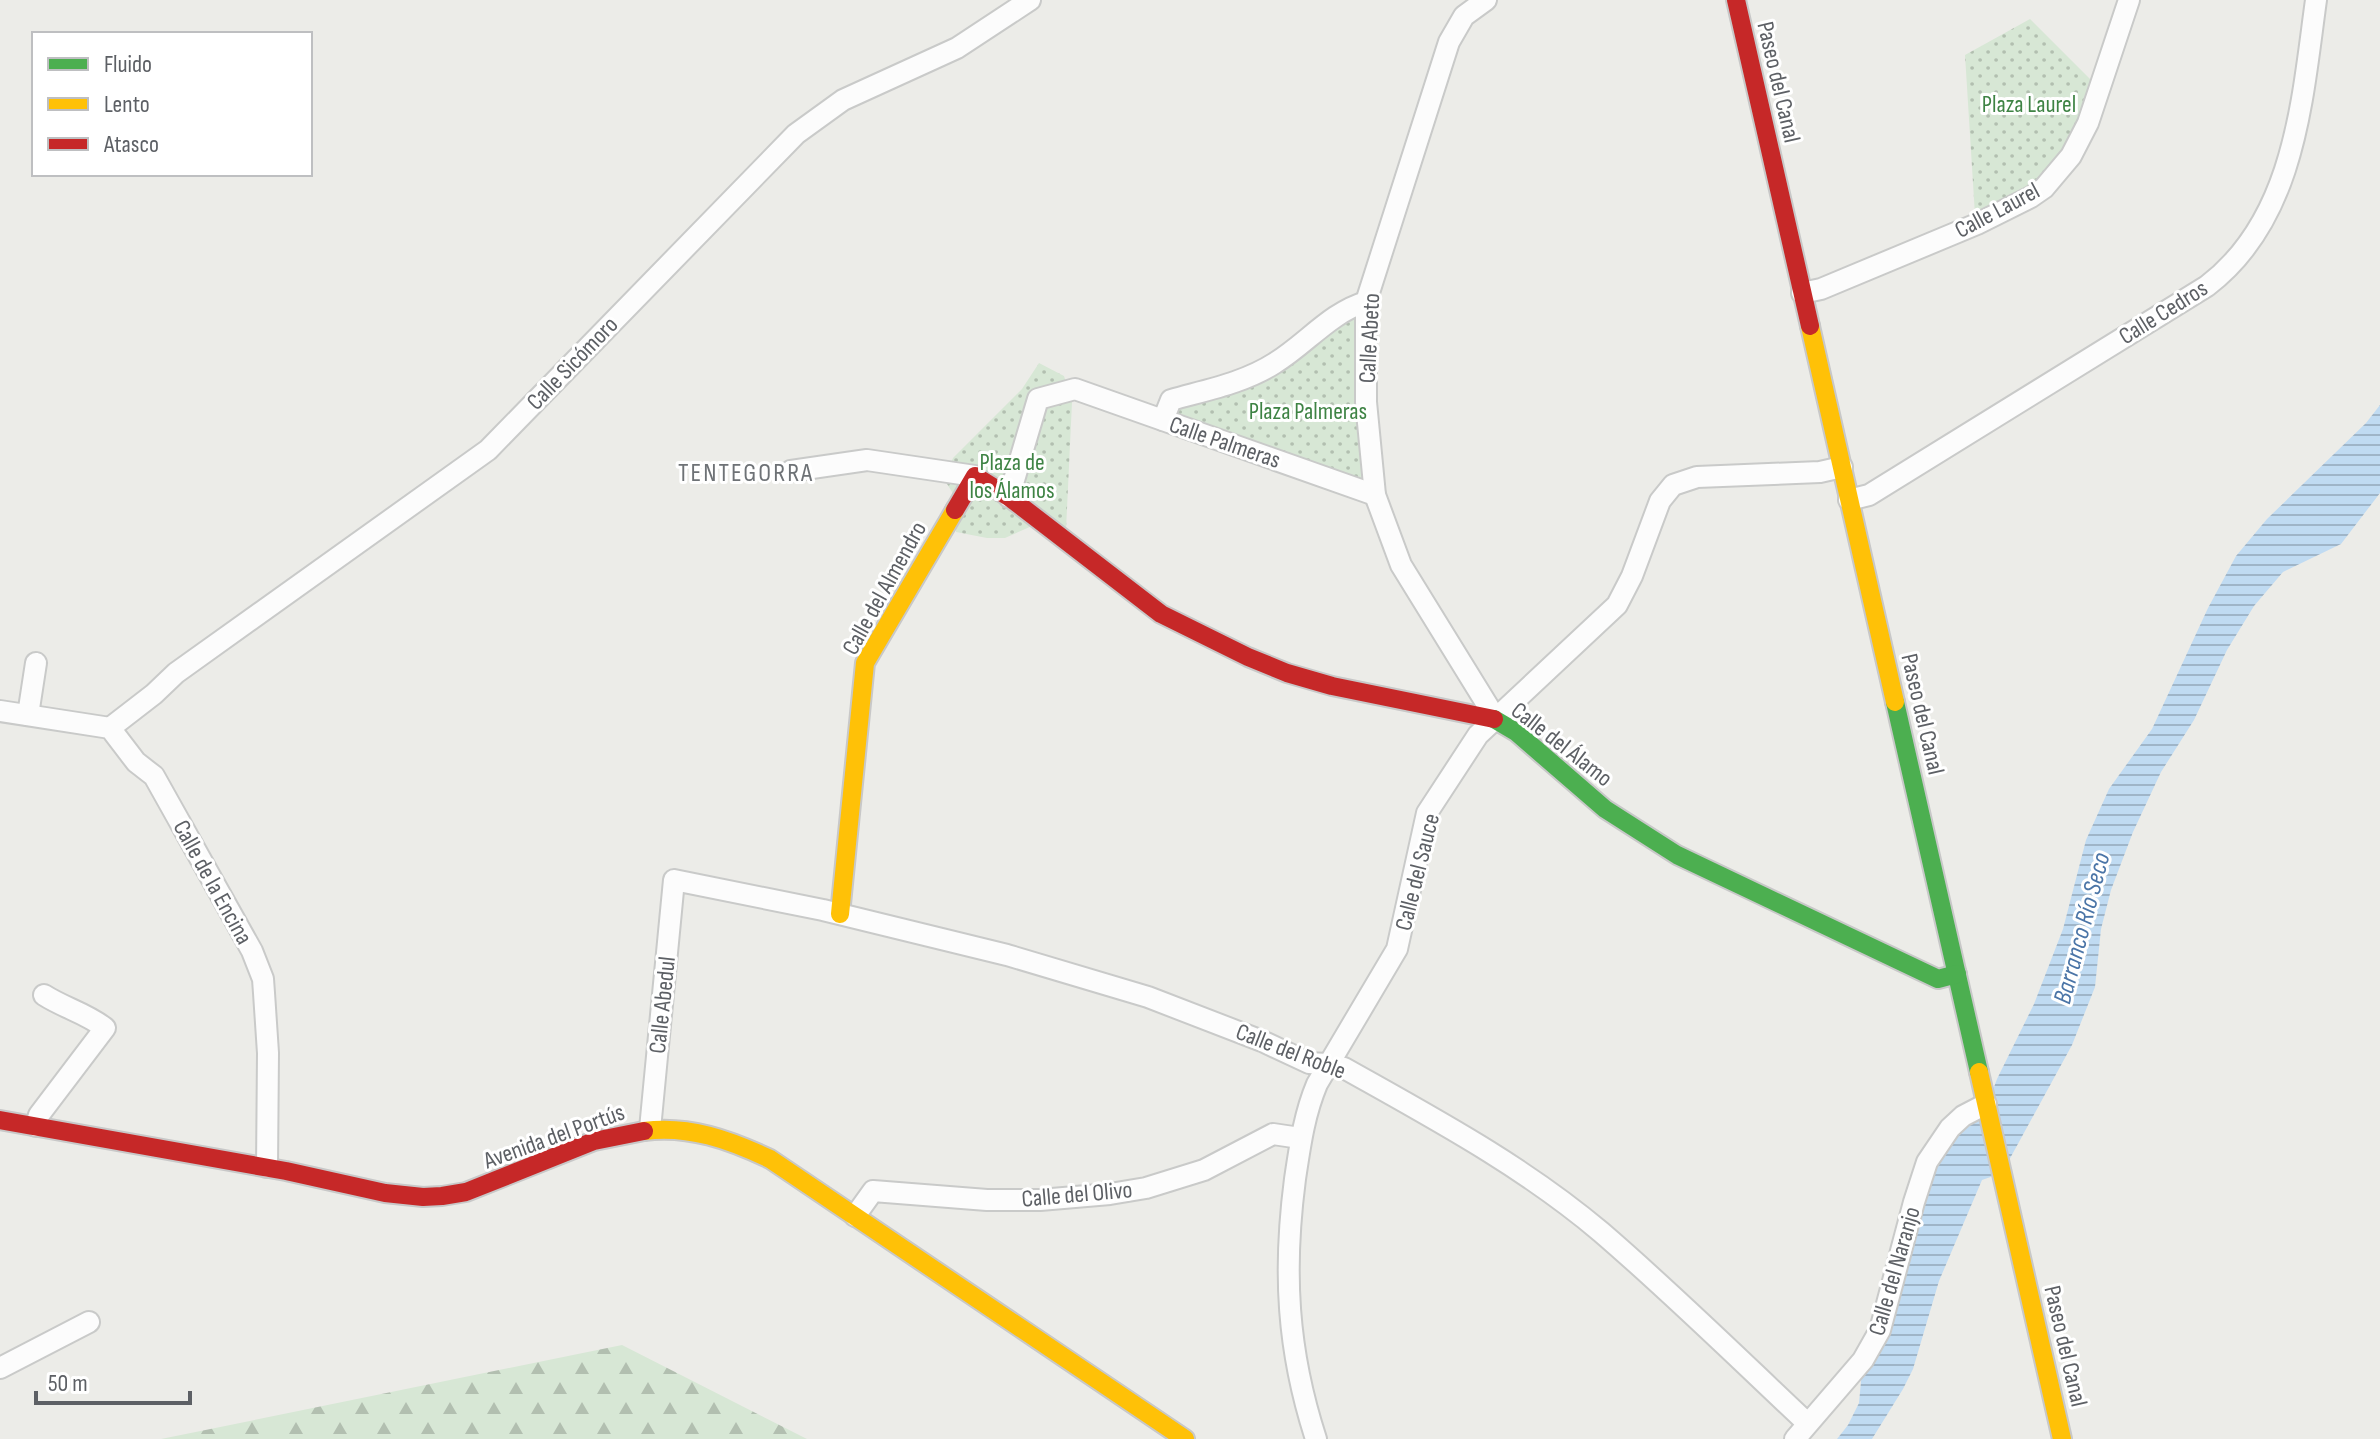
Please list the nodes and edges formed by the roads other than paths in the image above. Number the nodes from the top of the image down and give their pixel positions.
1 (1030, 0) edge
2 (1486, 0) edge
3 (1736, 0) edge
4 (2129, 0) edge
5 (2316, 0) edge
6 (1802, 293) junction
7 (1366, 302) junction
8 (1163, 420) junction
9 (1842, 467) junction
10 (791, 471) dead end
11 (975, 476) junction
12 (1375, 495) junction
13 (1009, 497) junction
14 (1849, 500) junction
15 (36, 663) dead end
16 (0, 711) edge
17 (28, 715) junction
18 (1496, 719) junction
19 (110, 728) junction
20 (674, 880) joint
21 (840, 914) junction
22 (1957, 974) junction
23 (44, 995) dead end
24 (1327, 1064) junction
25 (1986, 1104) junction
26 (0, 1120) edge
27 (36, 1126) junction
28 (650, 1129) junction
29 (1300, 1138) junction
30 (267, 1167) junction
31 (855, 1216) junction
32 (89, 1322) dead end
33 (0, 1368) edge
34 (1801, 1431) edge
35 (1185, 1439) edge
36 (1316, 1439) edge
37 (2062, 1439) edge

1 - 19 street, Calle Sicómoro
2 - 7 street, Calle Abeto
3 - 6 street, Paseo del Canal
4 - 6 street, Calle Laurel
5 - 14 street, Calle Cedros
6 - 9 street, Paseo del Canal
7 - 8 street
7 - 12 street, Calle Abeto
8 - 12 street, Calle Palmeras
8 - 13 street, Calle Palmeras
9 - 14 street, Paseo del Canal
9 - 18 street, Calle del Sauce
10 - 11 street
11 - 13 street
11 - 21 street, Calle del Almendro
12 - 18 street, Calle Abeto
13 - 18 street, Calle del Álamo
14 - 22 street, Paseo del Canal
15 - 17 street
16 - 17 street
17 - 19 street
18 - 22 street, Calle del Álamo
18 - 24 street, Calle del Sauce
19 - 30 street, Calle de la Encina
20 - 21 street, Calle del Roble
20 - 28 street, Calle Abedul
21 - 24 street, Calle del Roble
22 - 25 street, Paseo del Canal
23 - 27 street
24 - 29 street, Calle del Sauce
24 - 34 street, Calle del Roble
25 - 34 street, Calle del Naranjo
25 - 37 street, Paseo del Canal
26 - 27 street, Avenida del Portús
27 - 30 street, Avenida del Portús
28 - 30 street, Avenida del Portús
28 - 31 street, Avenida del Portús
29 - 31 street, Calle del Olivo
29 - 36 street, Calle del Sauce
31 - 35 street, Avenida del Portús
32 - 33 street

